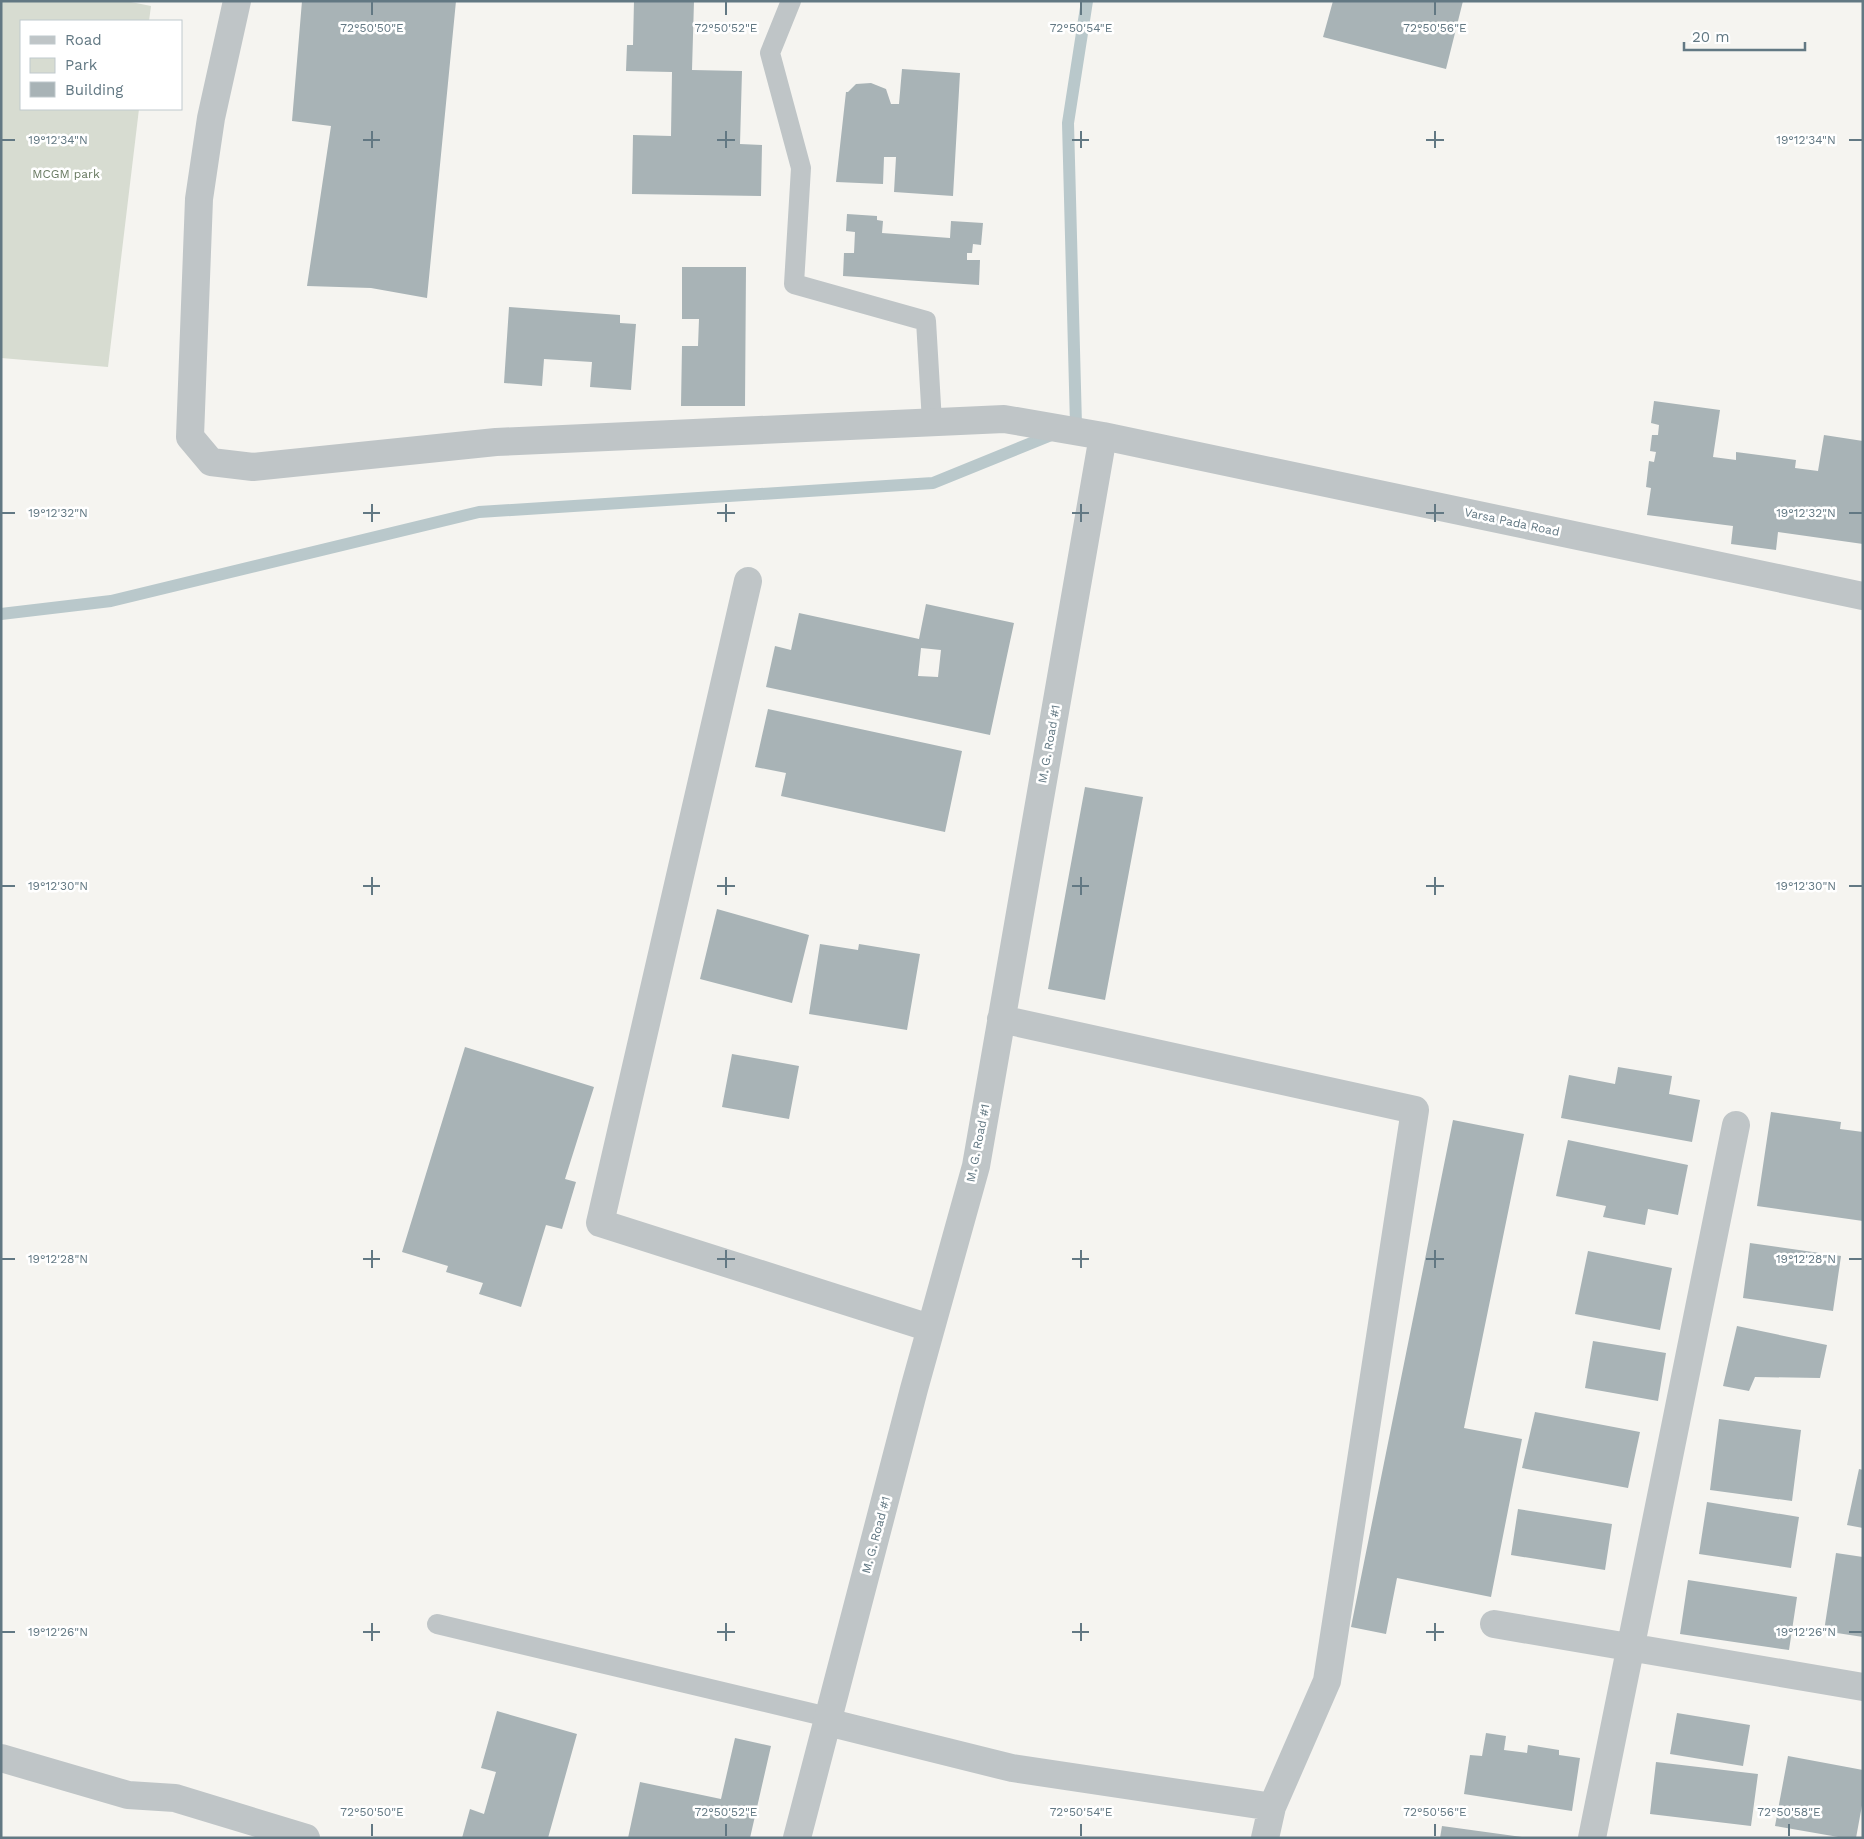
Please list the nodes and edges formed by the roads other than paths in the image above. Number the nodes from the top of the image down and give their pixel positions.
1 (237, 1) edge
2 (791, 1) edge
3 (932, 422) junction
4 (1103, 436) junction
5 (748, 580) dead end
6 (1863, 596) edge
7 (1001, 1019) junction
8 (1736, 1124) dead end
9 (930, 1328) junction
10 (437, 1624) dead end
11 (1494, 1624) dead end
12 (1631, 1648) junction
13 (1863, 1687) edge
14 (828, 1720) junction
15 (1, 1758) edge
16 (1272, 1807) junction
17 (306, 1838) edge
18 (797, 1838) edge
19 (1265, 1838) edge
20 (1592, 1838) edge

1 - 3 street, Varsa Pada Road
2 - 3 lane
3 - 4 street, Varsa Pada Road
4 - 6 street, Varsa Pada Road
4 - 7 street, M. G. Road #1
5 - 9 street
7 - 9 street, M. G. Road #1
7 - 16 street
8 - 12 street
9 - 14 street, M. G. Road #1
10 - 14 lane
11 - 12 street
12 - 13 street
12 - 20 street
14 - 16 street
14 - 18 street, M. G. Road #1
15 - 17 street
16 - 19 street

